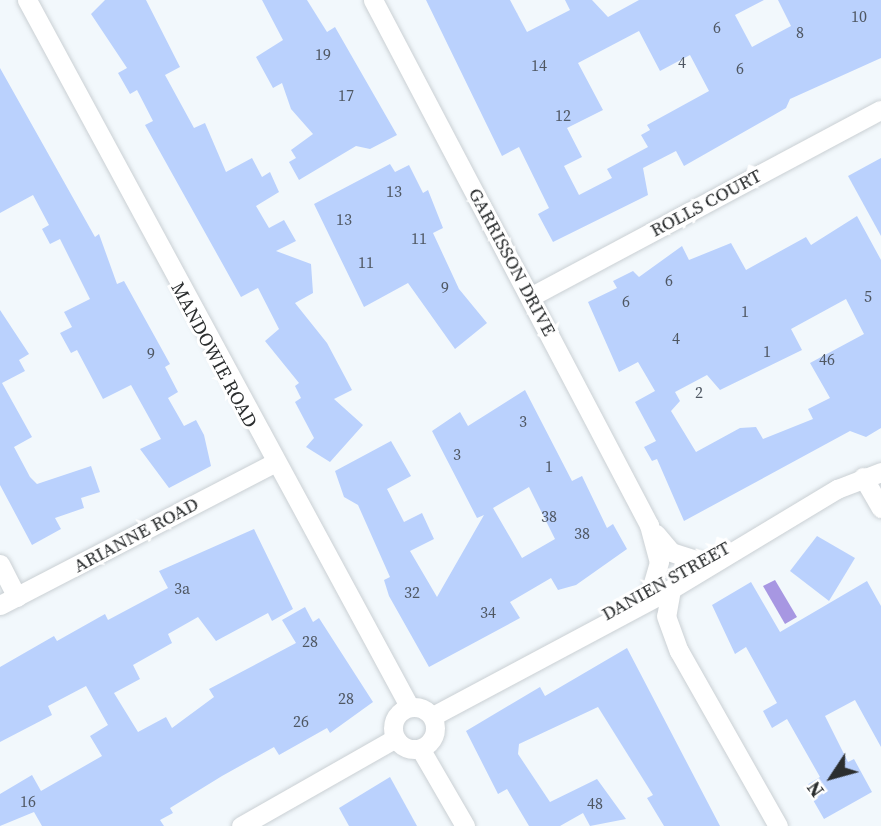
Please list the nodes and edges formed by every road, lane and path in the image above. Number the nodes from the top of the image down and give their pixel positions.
1 (27, 0) edge
2 (373, 0) edge
3 (881, 110) edge
4 (532, 296) junction
5 (272, 464) junction
6 (872, 474) edge
7 (881, 509) edge
8 (649, 525) junction
9 (760, 533) junction
10 (698, 561) junction
11 (0, 564) edge
12 (662, 588) junction
13 (9, 601) edge
14 (632, 611) junction
15 (577, 636) junction
16 (679, 651) junction
17 (409, 706) junction
18 (433, 716) junction
19 (394, 739) junction
20 (421, 750) junction
21 (241, 826) edge
22 (465, 826) edge
23 (778, 826) edge

1 - 5 street, MANDOWIE ROAD
2 - 4 street, GARRISSON DRIVE
3 - 4 street, ROLLS COURT
4 - 8 street, GARRISSON DRIVE
5 - 13 street, ARIANNE ROAD
5 - 17 street, MANDOWIE ROAD
6 - 7 street
6 - 9 street, DANIEN STREET
8 - 10 street, GARRISSON DRIVE
8 - 12 street, GARRISSON DRIVE
9 - 10 street, DANIEN STREET
9 - 12 street, DANIEN STREET
10 - 12 street, DANIEN STREET
11 - 13 street
12 - 14 street, DANIEN STREET
12 - 15 street, DANIEN STREET
12 - 16 street, GARRISSON DRIVE
14 - 15 street, DANIEN STREET
14 - 16 street
15 - 18 street, DANIEN STREET
16 - 23 street
17 - 18 street
17 - 19 street
18 - 20 street
19 - 20 street
19 - 21 street
20 - 22 street

